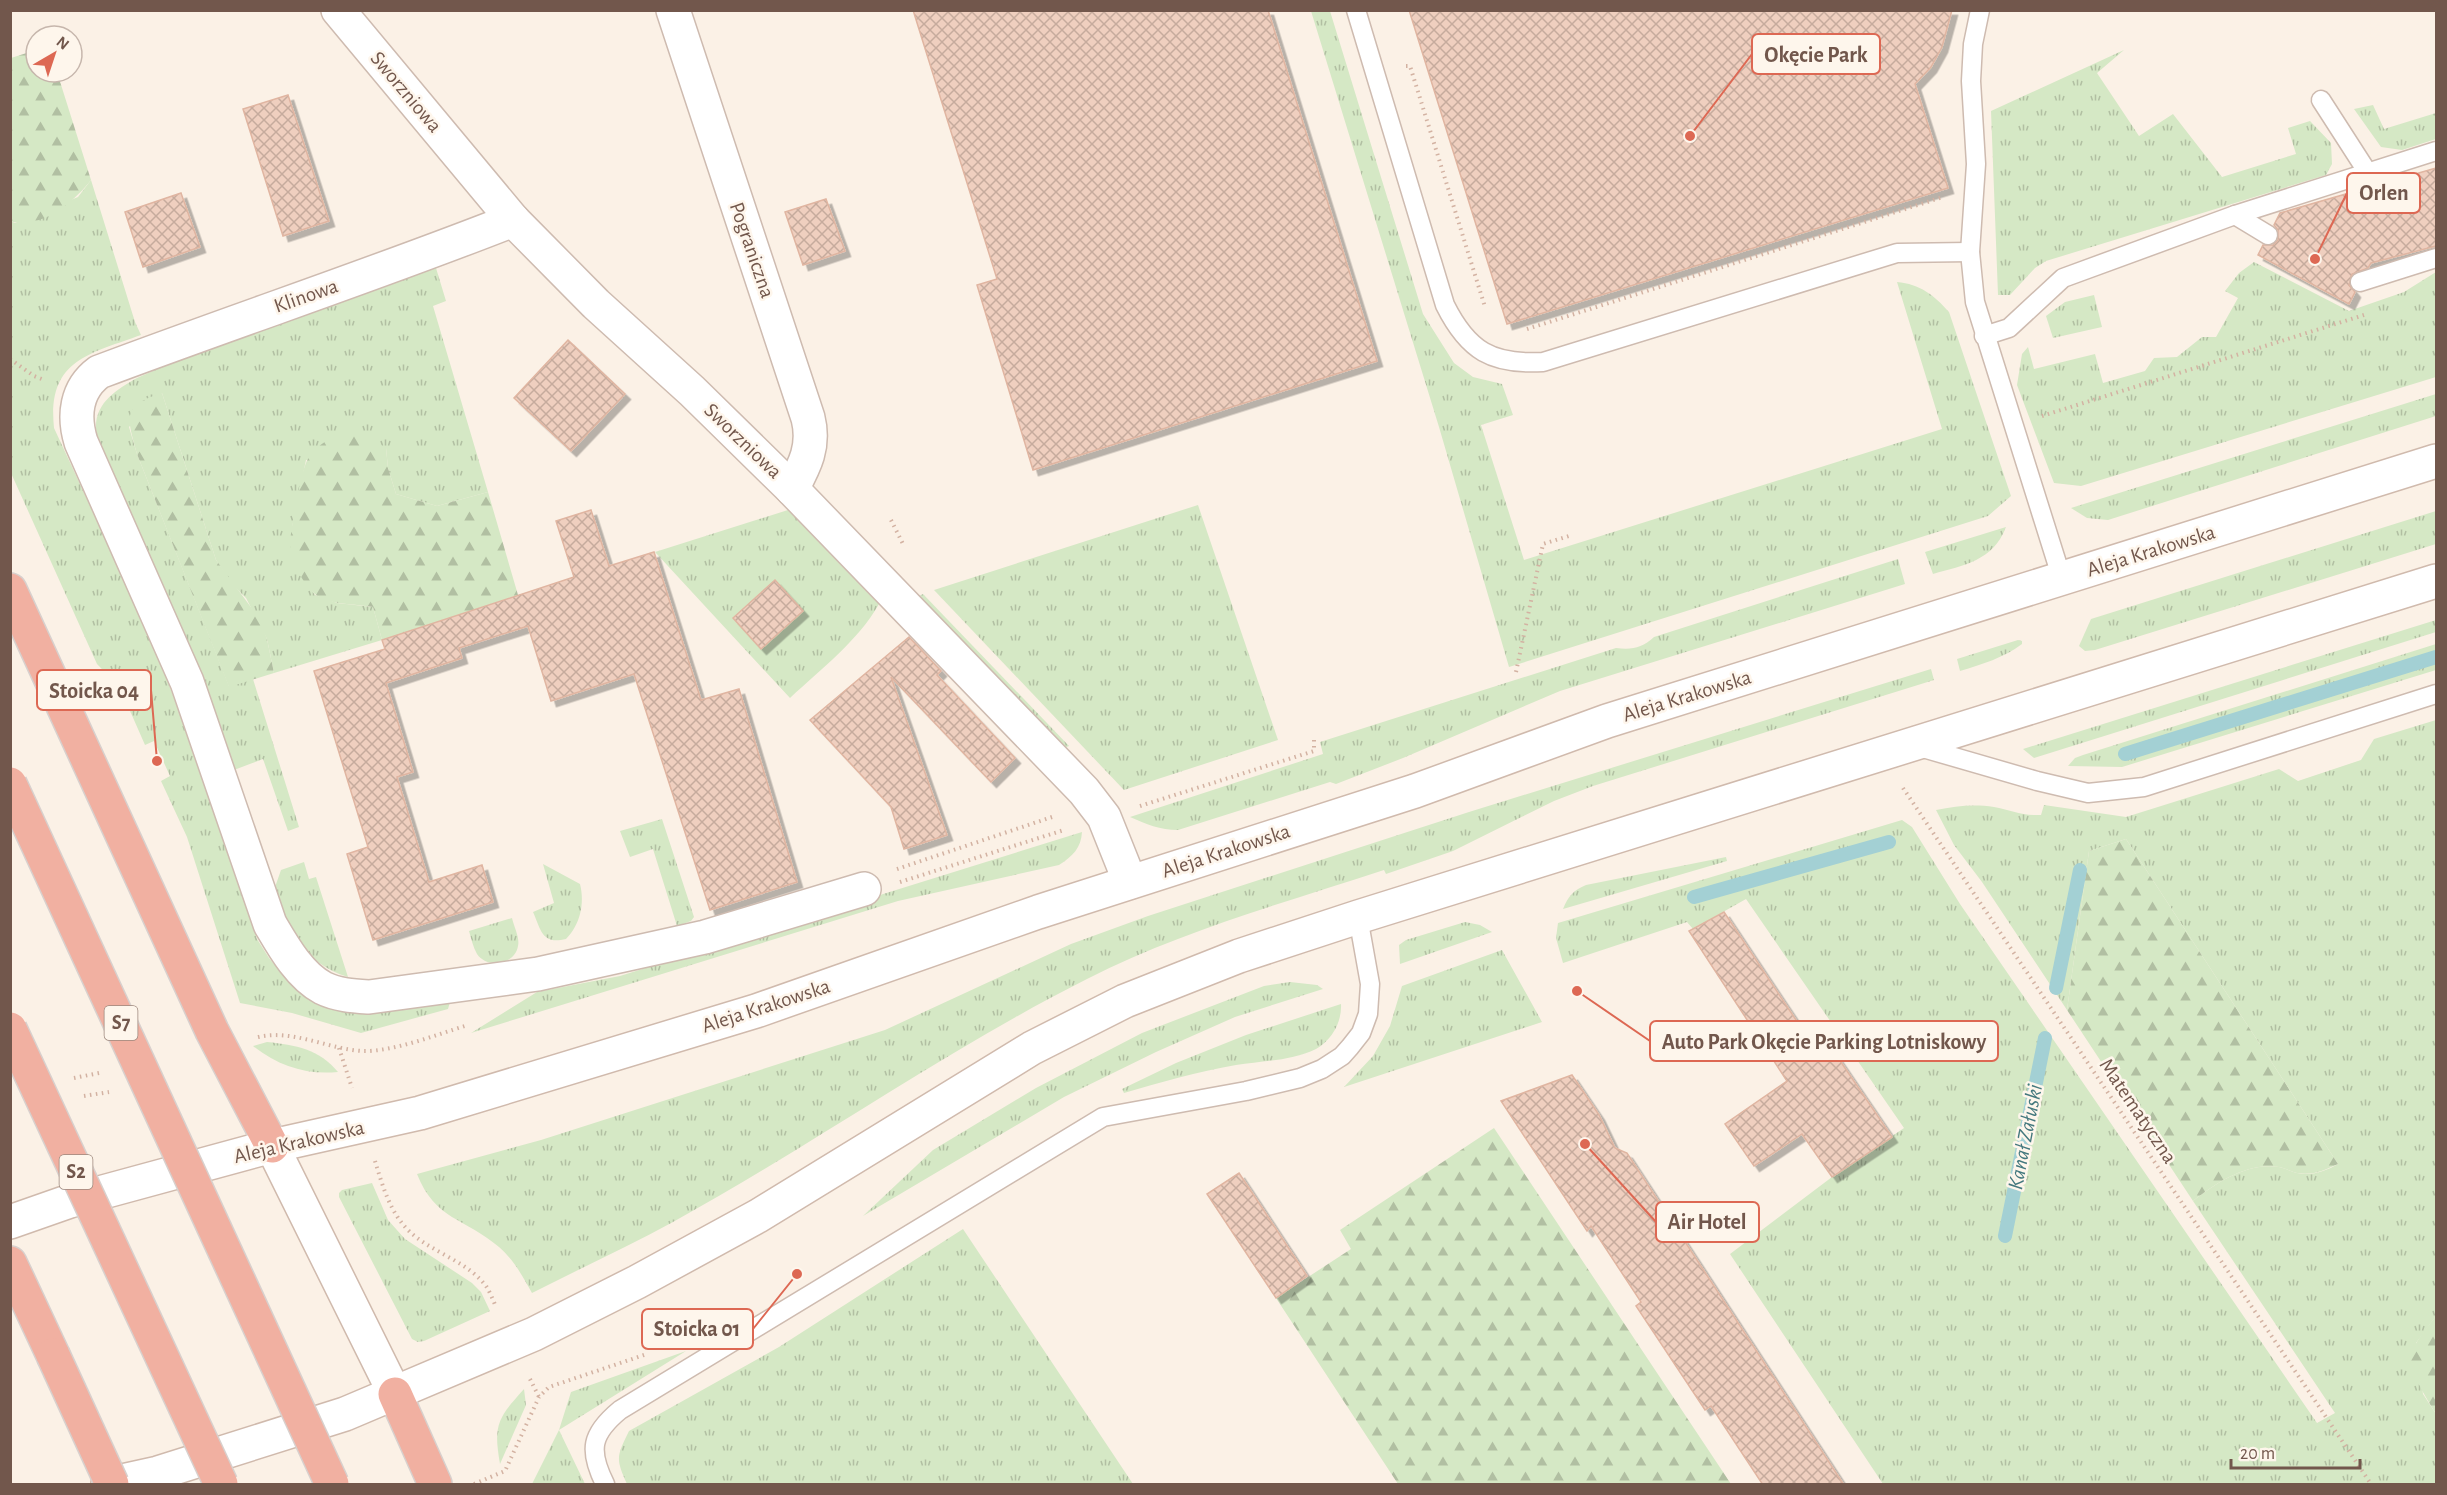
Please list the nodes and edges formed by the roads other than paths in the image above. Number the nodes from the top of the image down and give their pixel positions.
1 (338, 10) edge
2 (673, 10) edge
3 (1356, 10) edge
4 (1980, 10) edge
5 (2321, 100) dead end
6 (2436, 152) edge
7 (2368, 173) junction
8 (2235, 215) junction
9 (513, 220) junction
10 (2268, 235) dead end
11 (1970, 252) junction
12 (2436, 258) edge
13 (2361, 282) dead end
14 (1984, 336) junction
15 (2436, 461) edge
16 (792, 489) junction
17 (2062, 579) junction
18 (2436, 581) edge
19 (10, 590) edge
20 (2436, 694) edge
21 (1912, 745) junction
22 (10, 784) edge
23 (1130, 882) junction
24 (864, 889) road end
25 (1358, 917) junction
26 (10, 1029) edge
27 (272, 1146) junction
28 (10, 1222) edge
29 (10, 1263) edge
30 (394, 1394) junction
31 (110, 1485) edge
32 (221, 1485) edge
33 (332, 1485) edge
34 (435, 1485) edge
35 (605, 1485) edge

1 - 9 main road, Sworzniowa
2 - 16 main road, Pograniczna
3 - 11 lane
4 - 11 lane
5 - 7 lane
6 - 7 lane
7 - 8 lane
8 - 10 lane
8 - 14 lane
9 - 16 main road, Sworzniowa
9 - 24 main road, Klinowa
11 - 14 lane
12 - 13 lane
14 - 17 lane
15 - 17 main road, Aleja Krakowska
16 - 23 main road, Sworzniowa
17 - 23 main road, Aleja Krakowska
18 - 21 main road
19 - 27 highway
20 - 21 lane
21 - 25 main road
22 - 33 highway, S7, bridge
23 - 27 main road, Aleja Krakowska
25 - 30 main road
25 - 35 lane
26 - 32 highway, S2, bridge
27 - 28 main road, Aleja Krakowska
27 - 30 main road
29 - 31 highway, bridge
30 - 31 main road
30 - 34 highway

